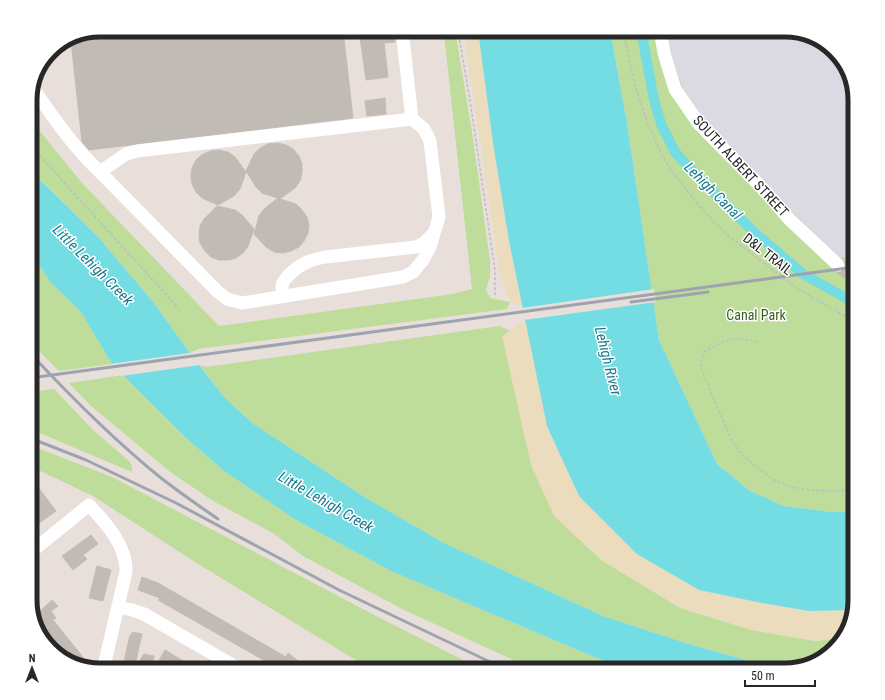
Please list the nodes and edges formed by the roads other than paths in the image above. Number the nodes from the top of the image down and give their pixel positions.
1 (403, 37) edge
2 (661, 37) edge
3 (37, 94) edge
4 (412, 119) junction
5 (100, 172) junction
6 (435, 233) junction
7 (838, 265) tunnel mouth
8 (283, 296) junction
9 (37, 547) edge
10 (118, 607) junction
11 (105, 663) edge
12 (229, 663) edge

1 - 4 street
2 - 7 street, SOUTH ALBERT STREET
3 - 5 street
4 - 5 street
4 - 6 street
5 - 8 street
6 - 8 street
6 - 8 street
9 - 10 street
10 - 11 street
10 - 12 street

